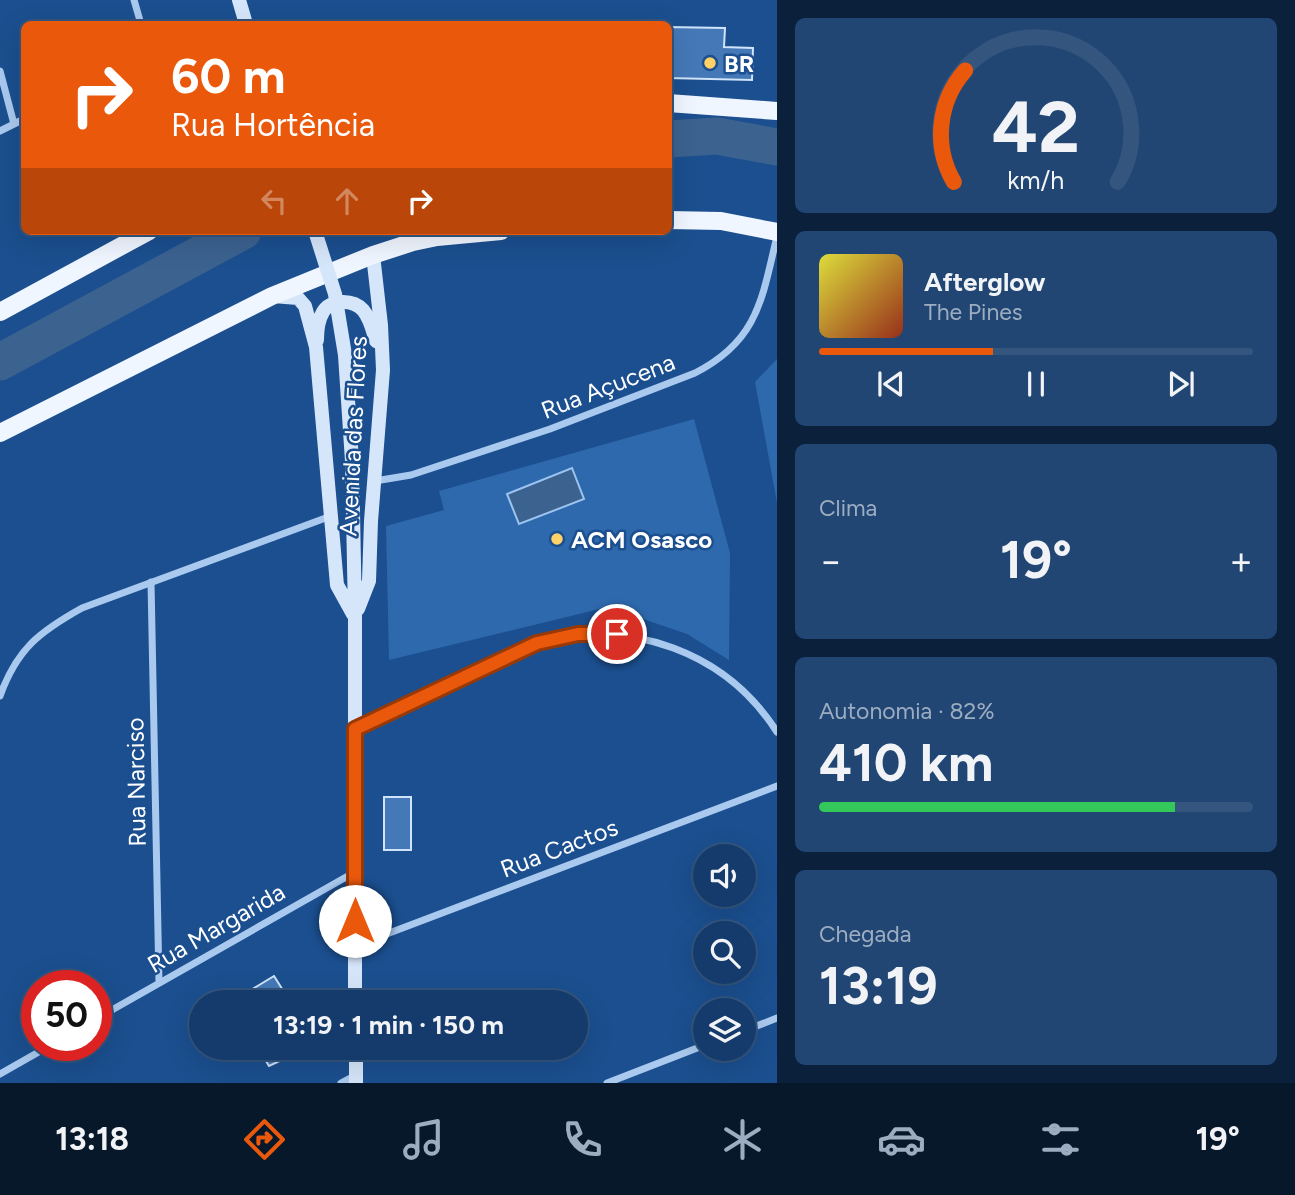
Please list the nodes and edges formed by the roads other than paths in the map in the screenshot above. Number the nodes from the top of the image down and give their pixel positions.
1 (134, 0) edge
2 (240, 4) edge
3 (140, 21) edge
4 (245, 21) edge
5 (0, 71) edge
6 (672, 103) edge
7 (777, 111) edge
8 (21, 120) edge
9 (14, 124) junction
10 (0, 131) edge
11 (672, 220) edge
12 (777, 234) edge
13 (142, 235) edge
14 (315, 235) edge
15 (463, 235) edge
16 (373, 255) junction
17 (272, 296) junction
18 (0, 313) edge
19 (316, 347) junction
20 (383, 370) junction
21 (0, 433) edge
22 (374, 481) junction
23 (331, 516) junction
24 (151, 582) junction
25 (355, 616) junction
26 (0, 696) edge
27 (355, 729) junction
28 (777, 732) edge
29 (777, 786) edge
30 (355, 872) junction
31 (355, 946) junction
32 (159, 982) junction
33 (355, 990) edge
34 (112, 1010) edge
35 (777, 1018) edge
36 (756, 1026) edge
37 (693, 1050) edge
38 (356, 1060) edge
39 (23, 1061) edge
40 (0, 1074) edge
41 (356, 1079) edge
42 (341, 1083) edge
43 (607, 1083) edge

1 - 3 street
2 - 4 main road
5 - 9 street
6 - 7 main road
8 - 9 street
9 - 10 street
11 - 12 main road
12 - 22 street, Rua Açucena
13 - 18 main road
14 - 25 main road, Avenida das Flores, bridge
15 - 16 main road
16 - 17 main road
16 - 20 main road, Avenida das Flores
17 - 19 main road, Avenida das Flores
17 - 21 main road
19 - 20 main road
19 - 23 main road, Avenida das Flores
20 - 22 main road, Avenida das Flores
22 - 25 main road, Avenida das Flores
23 - 24 street
23 - 25 main road, Avenida das Flores
24 - 26 street
24 - 32 street, Rua Narciso
25 - 27 main road, Avenida das Flores
27 - 28 street
27 - 30 main road, Avenida das Flores
29 - 31 street, Rua Cactos
30 - 31 main road, Avenida das Flores
30 - 32 street, Rua Margarida
31 - 33 main road, Avenida das Flores
32 - 34 street, Rua Margarida
35 - 36 street
37 - 43 street
38 - 41 main road
39 - 40 street
41 - 42 street

